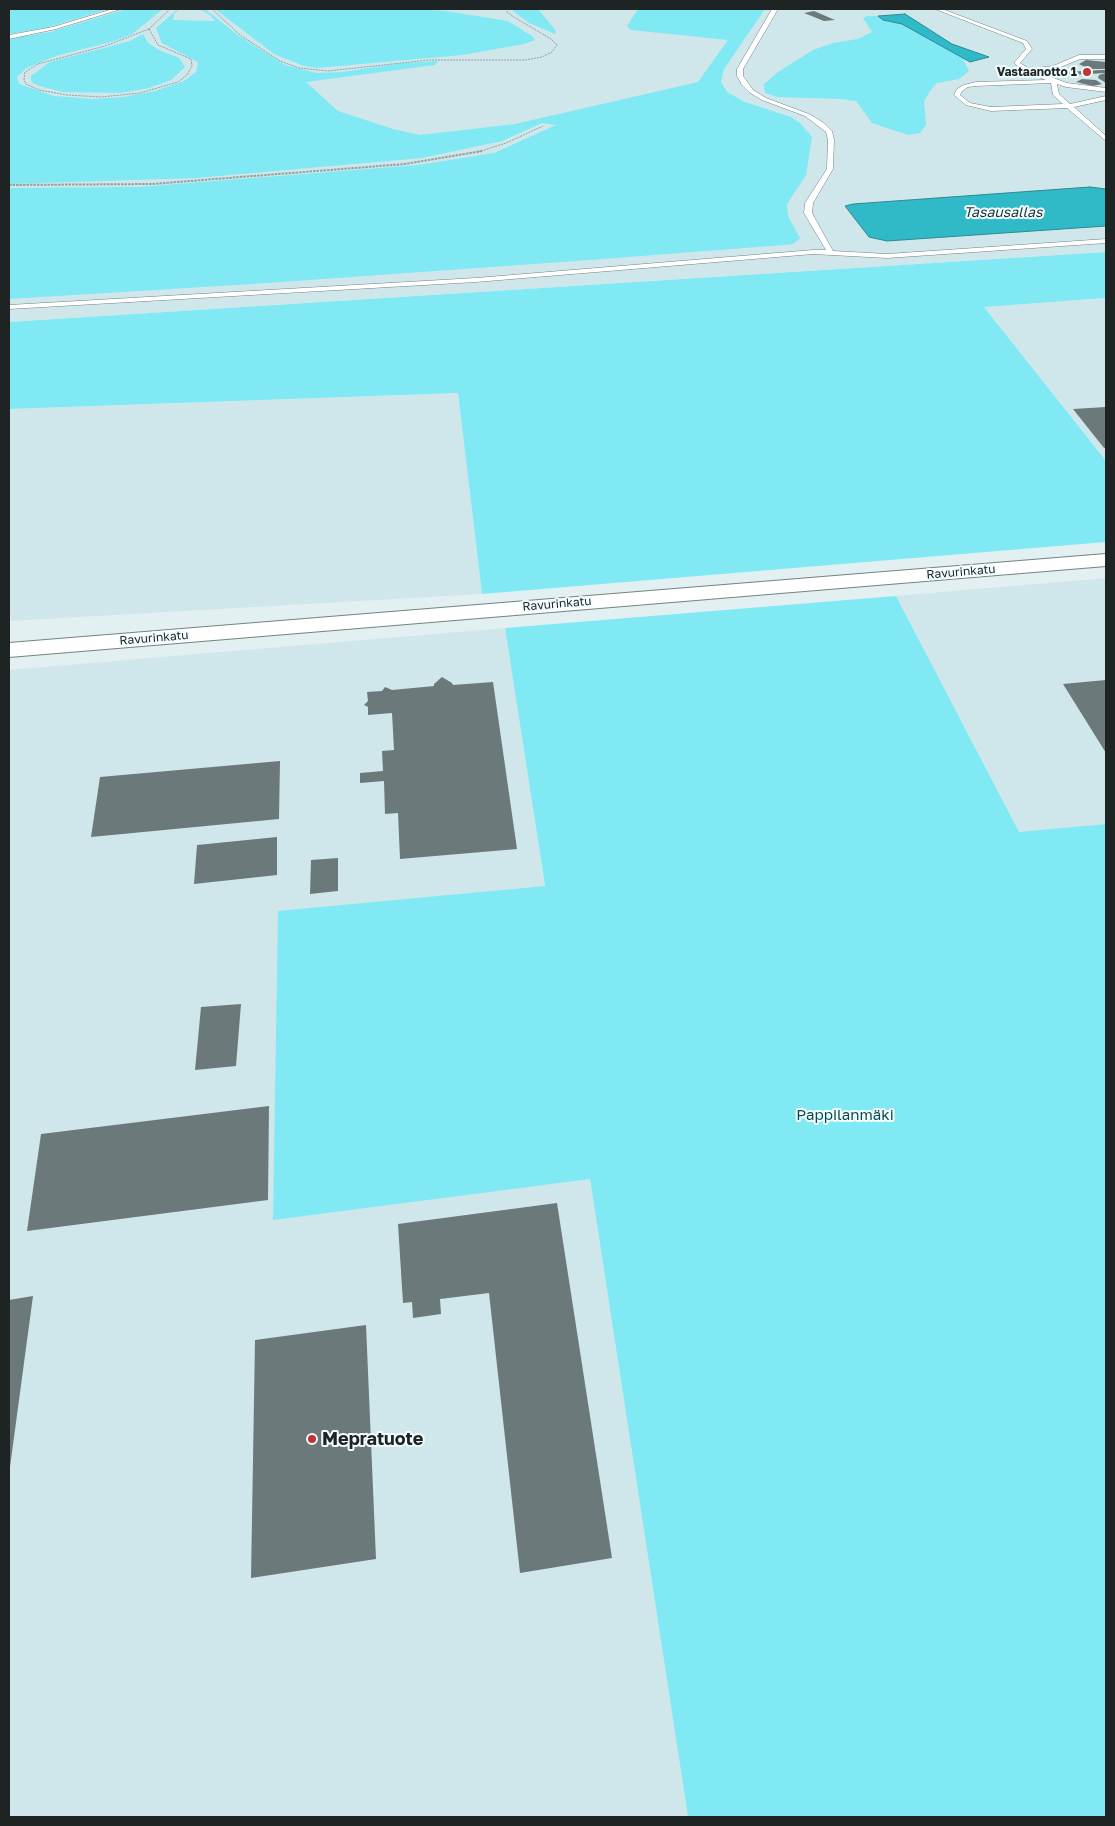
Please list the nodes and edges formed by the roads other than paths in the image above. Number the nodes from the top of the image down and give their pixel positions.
1 (118, 9) edge
2 (775, 9) edge
3 (938, 9) edge
4 (9, 37) edge
5 (1106, 57) edge
6 (1026, 70) junction
7 (1054, 81) junction
8 (1106, 90) edge
9 (1106, 98) edge
10 (1069, 106) junction
11 (1090, 125) junction
12 (1106, 126) edge
13 (1106, 139) edge
14 (1106, 241) edge
15 (831, 253) junction
16 (9, 307) edge
17 (1106, 560) edge
18 (9, 650) edge

1 - 4 lane
2 - 15 lane
3 - 6 lane
5 - 6 lane
6 - 7 lane
7 - 8 lane
7 - 10 lane
7 - 10 lane
9 - 10 lane
10 - 11 lane
11 - 12 lane
11 - 13 lane
14 - 15 lane
15 - 16 lane
17 - 18 street, Ravurinkatu

